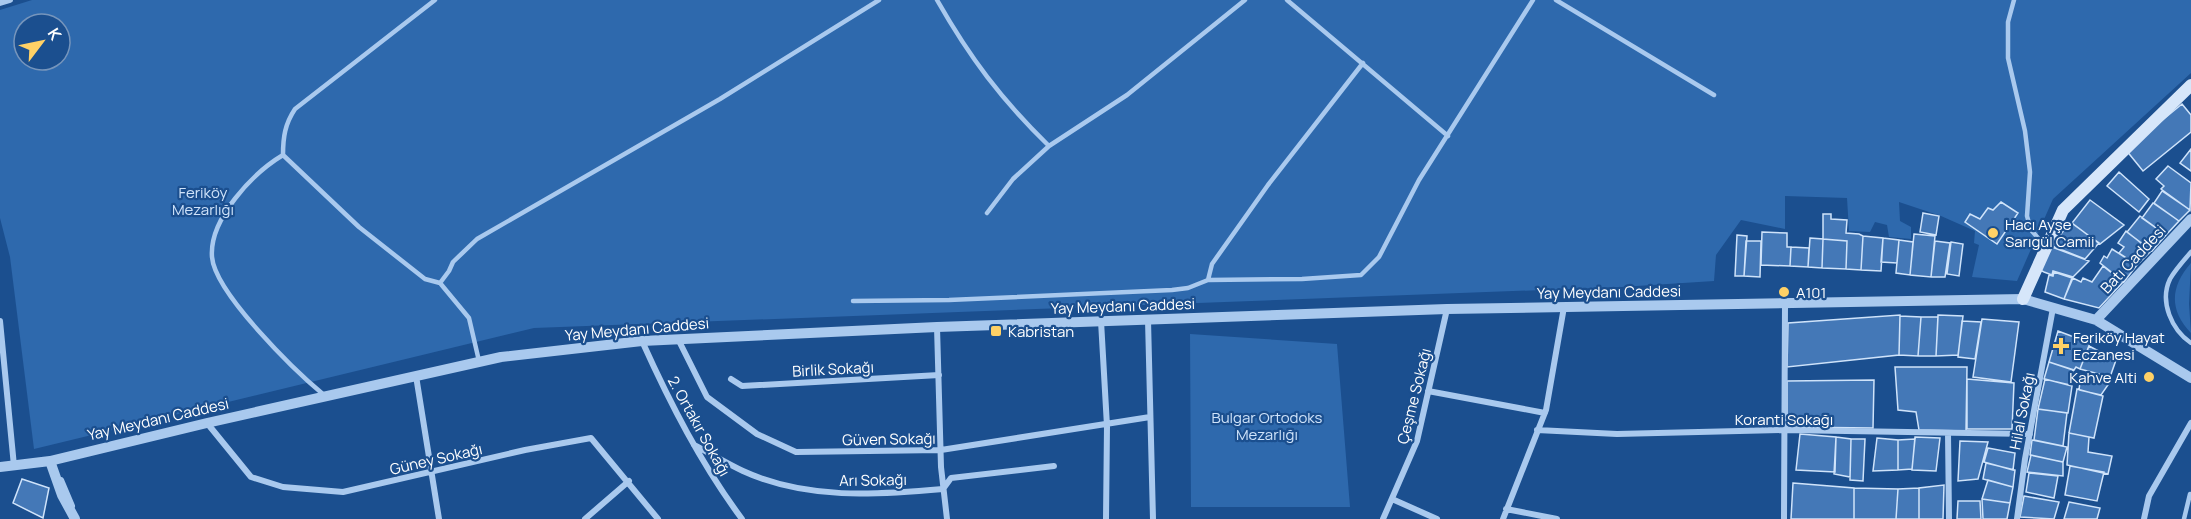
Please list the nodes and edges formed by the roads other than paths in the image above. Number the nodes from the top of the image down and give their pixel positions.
1 (10, 0) edge
2 (435, 0) edge
3 (879, 0) edge
4 (937, 0) edge
5 (1245, 0) edge
6 (1287, 0) edge
7 (1533, 0) edge
8 (1556, 0) edge
9 (2014, 0) edge
10 (0, 3) edge
11 (1363, 63) junction
12 (2191, 85) edge
13 (1713, 95) dead end
14 (1448, 136) junction
15 (1049, 146) junction
16 (282, 155) junction
17 (987, 213) dead end
18 (2191, 219) edge
19 (2046, 248) junction
20 (2191, 252) edge
21 (1208, 280) junction
22 (440, 283) junction
23 (2023, 299) junction
24 (853, 301) dead end
25 (1785, 304) junction
26 (1564, 307) junction
27 (2053, 308) junction
28 (1447, 309) junction
29 (1148, 320) junction
30 (2096, 320) junction
31 (0, 321) edge
32 (1101, 321) junction
33 (937, 327) junction
34 (678, 339) junction
35 (642, 341) junction
36 (2191, 343) edge
37 (480, 362) junction
38 (939, 375) junction
39 (416, 376) junction
40 (2191, 378) edge
41 (731, 379) dead end
42 (1428, 391) junction
43 (326, 396) junction
44 (1545, 413) junction
45 (1150, 417) junction
46 (207, 423) junction
47 (2191, 423) edge
48 (1107, 426) junction
49 (1537, 430) junction
50 (1785, 430) junction
51 (1948, 432) junction
52 (2030, 434) junction
53 (694, 445) junction
54 (941, 450) junction
55 (50, 461) junction
56 (14, 466) junction
57 (1054, 466) dead end
58 (0, 467) edge
59 (430, 474) junction
60 (628, 482) junction
61 (943, 489) junction
62 (2191, 494) edge
63 (1392, 498) junction
64 (1506, 509) junction
65 (76, 519) edge
66 (439, 519) edge
67 (585, 519) edge
68 (658, 519) edge
69 (742, 519) edge
70 (946, 519) edge
71 (1106, 519) edge
72 (1153, 519) edge
73 (1383, 519) edge
74 (1437, 519) edge
75 (1503, 519) edge
76 (1557, 519) edge
77 (1784, 519) edge
78 (1949, 519) edge
79 (2017, 519) edge
80 (2144, 519) edge
81 (2184, 519) edge

1 - 10 street
2 - 16 lane
3 - 22 lane
4 - 15 lane
5 - 15 lane
6 - 11 lane
7 - 14 lane
8 - 13 lane
9 - 19 lane
11 - 14 lane
11 - 21 lane
12 - 19 main road
14 - 21 lane
15 - 17 lane
16 - 22 lane
16 - 43 lane
18 - 30 street, Batı Caddesi
19 - 23 main road
20 - 36 lane
21 - 24 lane
22 - 37 lane
23 - 25 street, Yay Meydanı Caddesi
23 - 27 street, Yay Meydanı Caddesi
25 - 26 street, Yay Meydanı Caddesi
25 - 50 street
26 - 28 street, Yay Meydanı Caddesi
26 - 44 street
27 - 30 street, Yay Meydanı Caddesi
27 - 52 street, Hilal Sokağı
28 - 29 street, Yay Meydanı Caddesi
28 - 42 street, Çeşme Sokağı
29 - 32 street, Yay Meydanı Caddesi
29 - 45 street
30 - 40 street, Yay Meydanı Caddesi
31 - 56 street
32 - 33 street, Yay Meydanı Caddesi
32 - 48 street
33 - 34 street, Yay Meydanı Caddesi
33 - 38 street
34 - 35 street, Yay Meydanı Caddesi
34 - 54 street, Güven Sokağı
35 - 37 street, Yay Meydanı Caddesi
35 - 53 street, 2. Ortakır Sokağı
37 - 39 street, Yay Meydanı Caddesi
38 - 41 street, Birlik Sokağı
38 - 54 street
39 - 43 street, Yay Meydanı Caddesi
39 - 59 street
42 - 44 street
42 - 63 street, Çeşme Sokağı
43 - 46 street, Yay Meydanı Caddesi
44 - 49 street
45 - 48 street, Güven Sokağı
45 - 72 street
46 - 55 street, Yay Meydanı Caddesi
46 - 59 street, Güney Sokağı
47 - 80 street
48 - 54 street, Güven Sokağı
48 - 71 street
49 - 50 street, Koranti Sokağı
49 - 64 street
50 - 51 street, Koranti Sokağı
50 - 77 street
51 - 52 street, Koranti Sokağı
51 - 78 street
52 - 79 street, Hilal Sokağı
53 - 61 street, Arı Sokağı
53 - 69 street, 2. Ortakır Sokağı
54 - 61 street
55 - 56 street, Yay Meydanı Caddesi
55 - 65 street
56 - 58 street, Yay Meydanı Caddesi
57 - 61 street, Arı Sokağı
59 - 60 street, Güney Sokağı
59 - 66 street
60 - 67 street
60 - 68 street, Güney Sokağı
61 - 70 street
62 - 81 lane
63 - 73 street, Çeşme Sokağı
63 - 74 street
64 - 75 street
64 - 76 street

